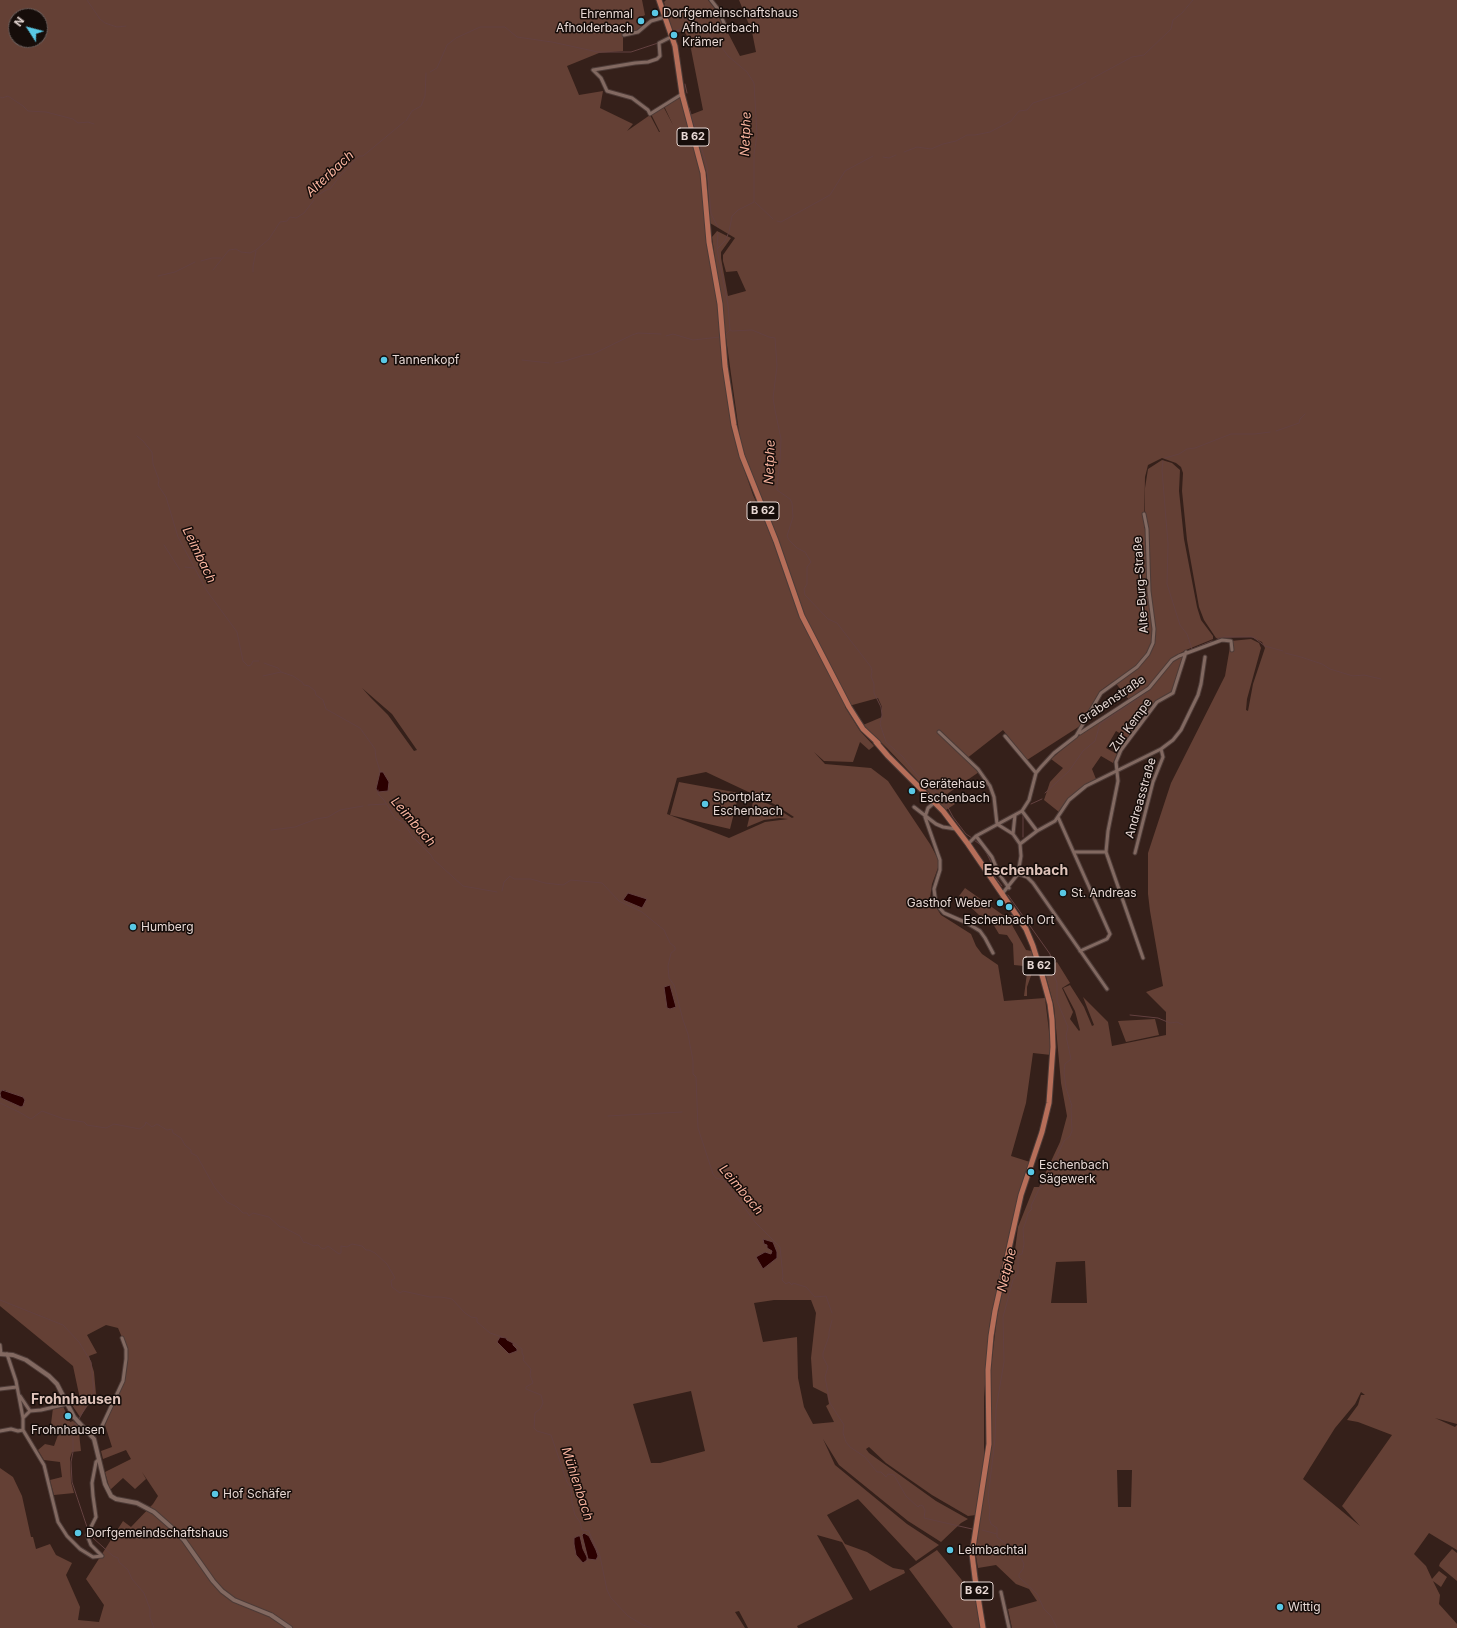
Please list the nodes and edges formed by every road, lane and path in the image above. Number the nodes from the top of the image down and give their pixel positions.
1 (660, 0) edge
2 (711, 0) edge
3 (665, 17) junction
4 (727, 30) dead end
5 (624, 35) dead end
6 (671, 37) junction
7 (682, 94) junction
8 (1144, 514) dead end
9 (1232, 650) dead end
10 (1186, 652) junction
11 (1205, 657) dead end
12 (939, 732) dead end
13 (1005, 736) dead end
14 (1076, 736) junction
15 (1161, 749) junction
16 (1117, 771) junction
17 (1036, 773) junction
18 (935, 802) junction
19 (914, 807) dead end
20 (1022, 811) junction
21 (1015, 815) junction
22 (925, 817) junction
23 (1058, 817) junction
24 (997, 824) junction
25 (956, 829) junction
26 (1037, 831) junction
27 (1013, 834) junction
28 (975, 837) junction
29 (969, 843) junction
30 (1020, 844) junction
31 (1074, 852) junction
32 (1106, 852) junction
33 (1135, 853) dead end
34 (1018, 874) junction
35 (1009, 888) junction
36 (1002, 894) junction
37 (1080, 951) junction
38 (993, 953) dead end
39 (1143, 958) dead end
40 (1107, 989) dead end
41 (122, 1338) dead end
42 (0, 1344) edge
43 (1, 1349) edge
44 (1, 1354) edge
45 (7, 1354) junction
46 (17, 1387) junction
47 (0, 1389) edge
48 (18, 1394) junction
49 (67, 1404) junction
50 (30, 1411) junction
51 (23, 1418) junction
52 (23, 1430) junction
53 (0, 1431) edge
54 (92, 1435) junction
55 (99, 1459) junction
56 (1001, 1592) dead end
57 (290, 1628) edge
58 (983, 1628) edge
59 (1009, 1628) edge

1 - 3 main road, B 62
2 - 4 street
3 - 5 street
3 - 6 main road, B 62
6 - 7 main road, B 62
6 - 7 street
7 - 18 main road, B 62
8 - 14 street, Alte-Burg-Straße
9 - 10 street, Grabenstraße
10 - 14 street, Grabenstraße
10 - 16 street, Zur Kempe
11 - 15 street
12 - 24 street
13 - 17 street
14 - 17 street, Alte-Burg-Straße
15 - 16 street
15 - 33 street, Andreasstraße
16 - 23 street
16 - 32 street, Zur Kempe
17 - 20 street, Alte-Burg-Straße
18 - 22 street
18 - 25 main road, B 62
19 - 22 street
20 - 21 street
20 - 26 street
21 - 24 street
21 - 27 street
22 - 25 street
22 - 38 street
23 - 26 street
23 - 31 street
24 - 27 street
24 - 28 street
25 - 29 main road, B 62
26 - 30 street
27 - 30 street
28 - 29 street
28 - 35 street
29 - 36 main road, B 62
30 - 34 street
31 - 32 street
31 - 37 street
32 - 39 street
34 - 35 street
34 - 37 street
35 - 36 street
36 - 58 main road, B 62
37 - 40 street
41 - 54 street
42 - 43 street
43 - 44 street
44 - 45 street
45 - 46 street
45 - 49 street
46 - 47 street
46 - 48 street
48 - 50 street
48 - 51 street
49 - 50 street
49 - 54 street
50 - 51 street
51 - 52 street
52 - 53 street
52 - 55 street
54 - 55 street
55 - 57 street
56 - 59 street

